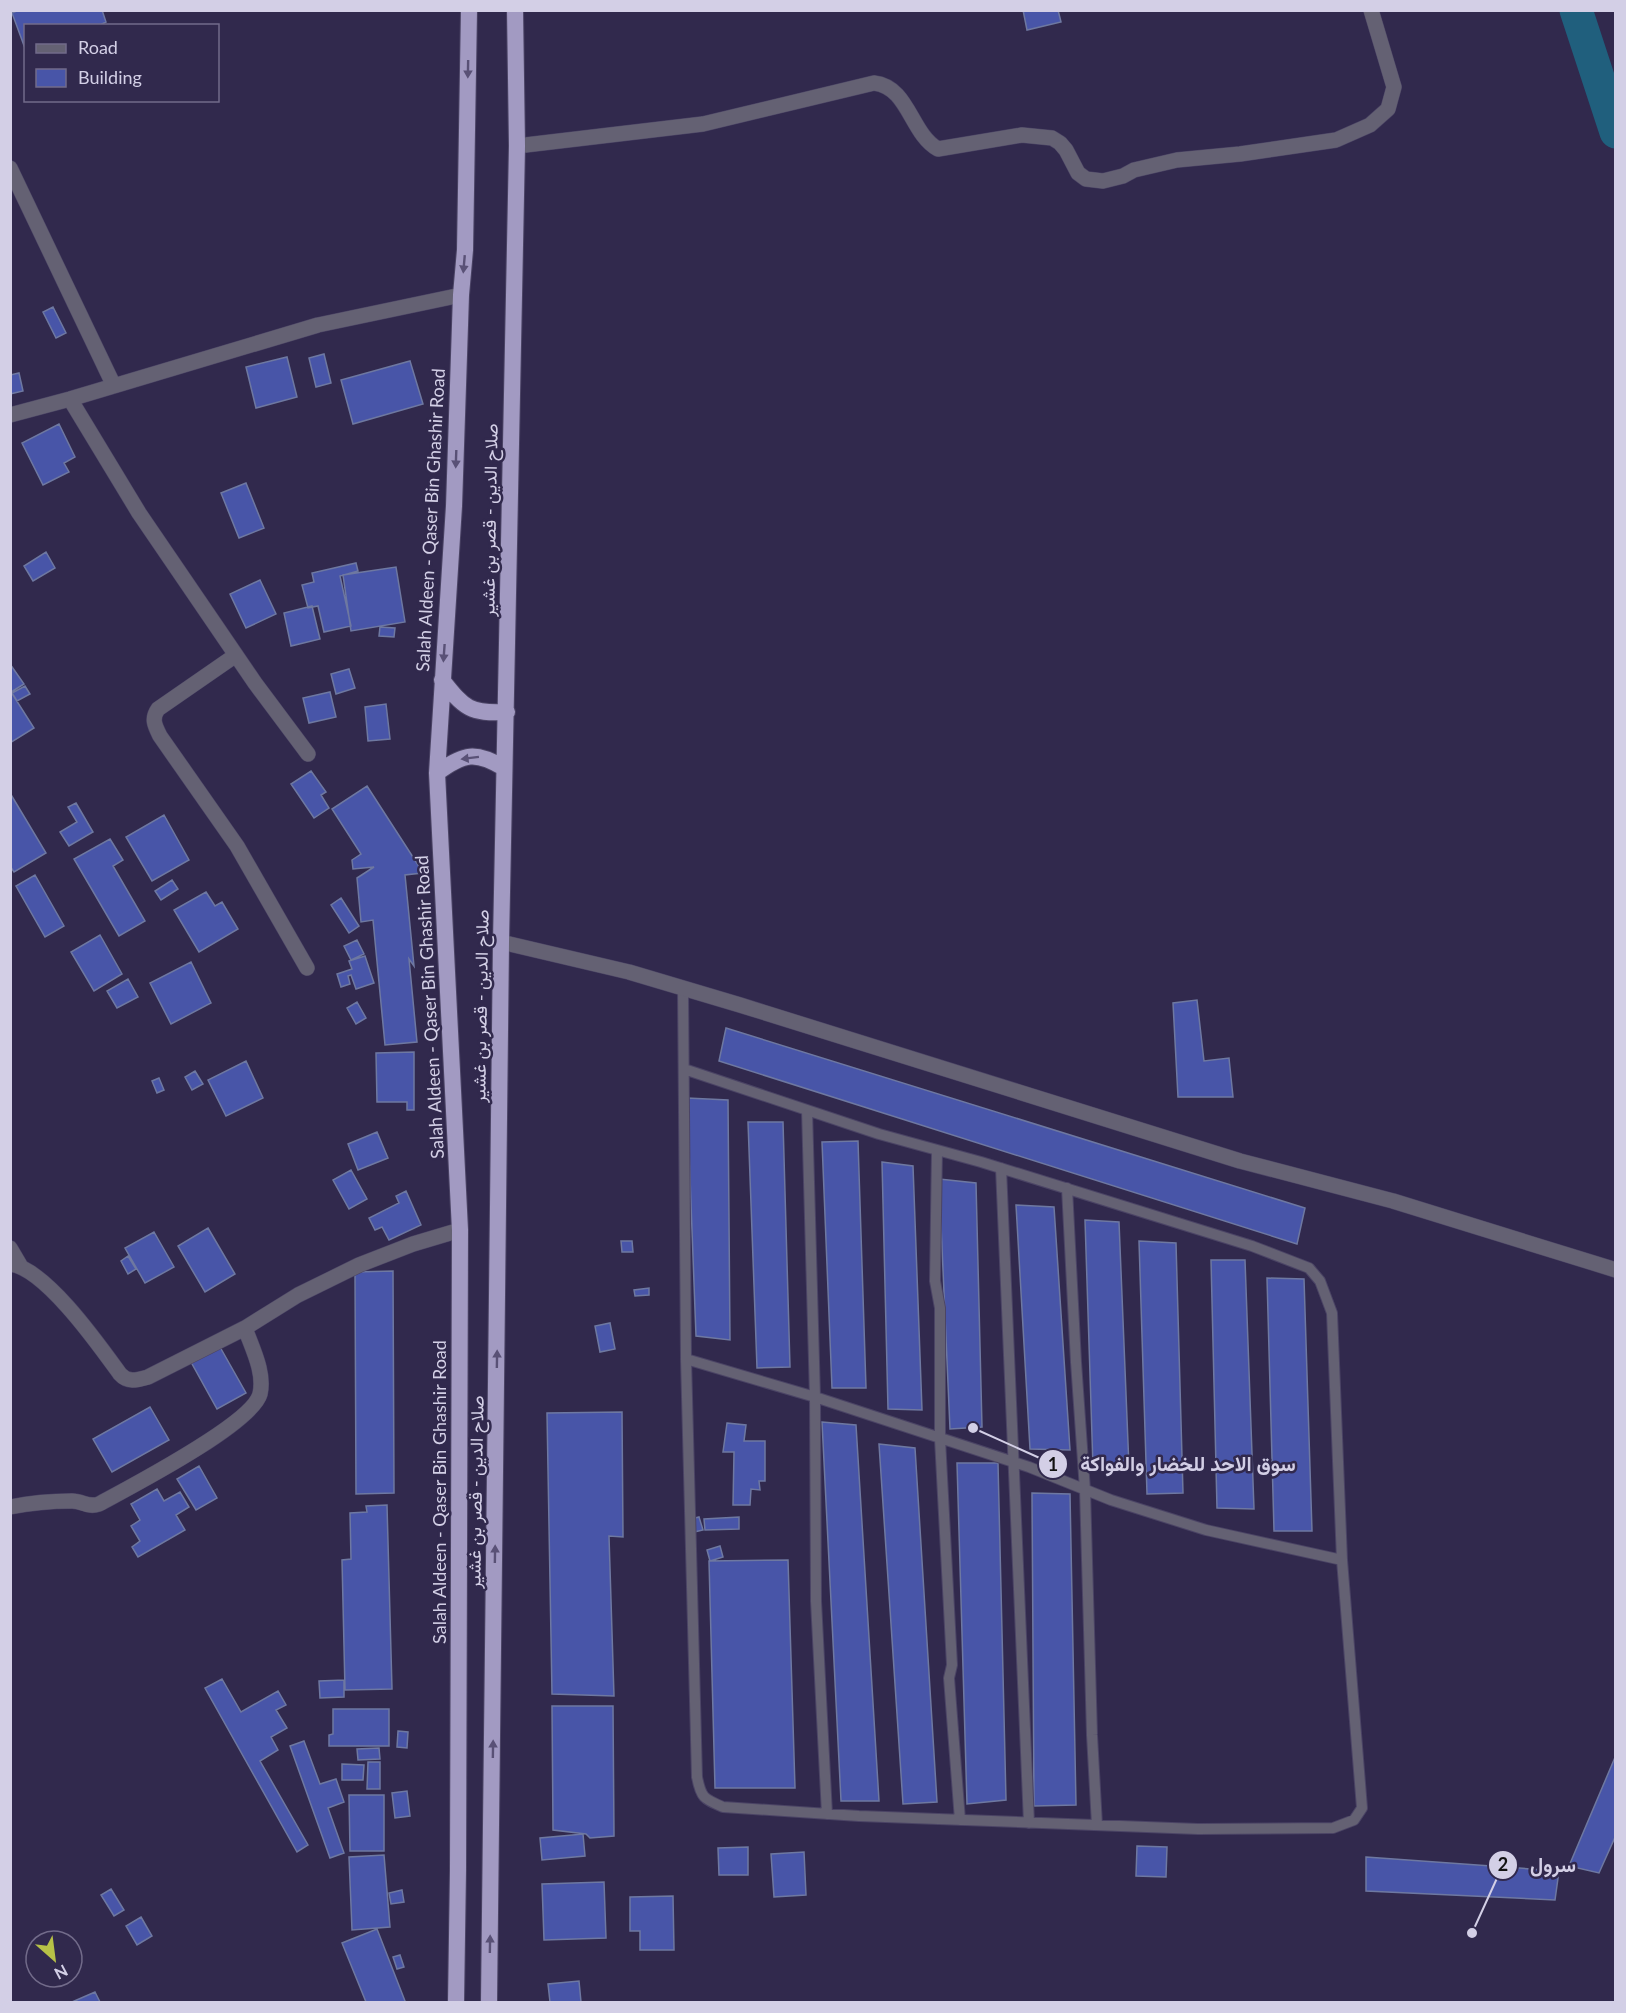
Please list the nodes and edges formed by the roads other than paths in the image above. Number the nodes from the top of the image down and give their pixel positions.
1 (469, 10) edge
2 (515, 10) edge
3 (1371, 10) edge
4 (517, 146) junction
5 (10, 168) edge
6 (461, 295) junction
7 (114, 386) junction
8 (70, 399) junction
9 (10, 415) edge
10 (236, 655) junction
11 (442, 680) junction
12 (507, 712) junction
13 (308, 754) dead end
14 (504, 768) junction
15 (438, 773) junction
16 (501, 942) junction
17 (307, 968) dead end
18 (682, 988) junction
19 (684, 1069) junction
20 (807, 1110) junction
21 (937, 1150) junction
22 (1001, 1168) junction
23 (1067, 1188) junction
24 (460, 1230) junction
25 (10, 1248) edge
26 (15, 1264) edge
27 (1616, 1270) edge
28 (245, 1328) junction
29 (686, 1359) junction
30 (815, 1397) junction
31 (940, 1439) junction
32 (1013, 1462) junction
33 (1085, 1490) junction
34 (10, 1507) edge
35 (1342, 1560) junction
36 (827, 1814) junction
37 (960, 1820) junction
38 (1029, 1823) junction
39 (1097, 1825) junction
40 (456, 2002) edge
41 (489, 2002) edge

1 -> 6 highway, Salah Aldeen - Qaser Bin Ghashir Road
2 - 4 highway, صلاح الدين - قصر بن غشير
3 - 4 street
4 - 12 highway, صلاح الدين - قصر بن غشير
5 - 7 street
6 - 7 street
6 -> 11 highway, Salah Aldeen - Qaser Bin Ghashir Road
7 - 8 street
8 - 9 street
8 - 10 street
10 - 13 street
10 - 17 street
11 - 12 highway
11 - 15 highway, Salah Aldeen - Qaser Bin Ghashir Road
12 - 14 highway, صلاح الدين - قصر بن غشير
14 -> 15 highway
14 - 16 highway, صلاح الدين - قصر بن غشير
15 - 24 highway, Salah Aldeen - Qaser Bin Ghashir Road
16 - 18 street
41 -> 16 highway, صلاح الدين - قصر بن غشير
18 - 19 lane
18 - 27 street
19 - 20 lane
19 - 29 lane
20 - 21 lane
20 - 30 lane
21 - 22 lane
21 - 31 lane
22 - 23 lane
22 - 32 lane
23 - 33 lane
23 - 35 lane
24 - 28 street
24 - 40 highway, Salah Aldeen - Qaser Bin Ghashir Road
25 - 26 street
26 - 28 street
28 - 34 street
29 - 30 lane
29 - 36 lane
30 - 31 lane
30 - 36 lane
31 - 32 lane
31 - 37 lane
32 - 33 lane
32 - 38 lane
33 - 35 lane
33 - 39 lane
35 - 39 lane
36 - 37 lane
37 - 38 lane
38 - 39 lane

